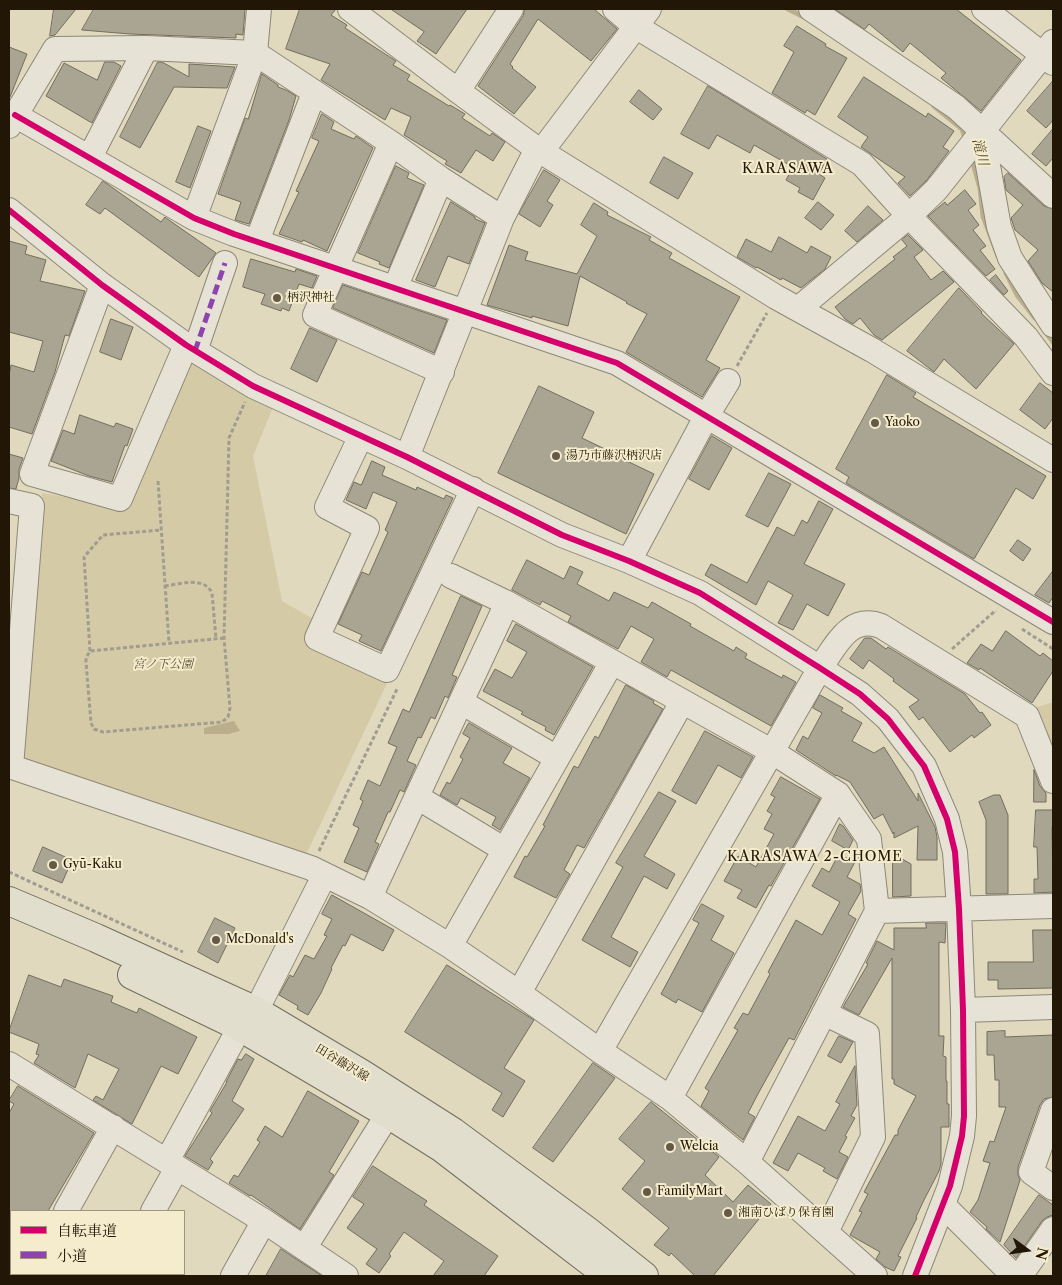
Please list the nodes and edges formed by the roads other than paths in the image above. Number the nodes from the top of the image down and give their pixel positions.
1 (259, 9) edge
2 (350, 9) edge
3 (511, 9) edge
4 (615, 9) edge
5 (984, 9) edge
6 (822, 12) edge
7 (642, 18) edge
8 (146, 48) junction
9 (255, 53) junction
10 (1050, 54) edge
11 (458, 91) junction
12 (314, 93) junction
13 (12, 120) edge
14 (982, 132) junction
15 (391, 143) junction
16 (539, 150) junction
17 (90, 157) junction
18 (441, 179) junction
19 (1053, 196) edge
20 (909, 216) junction
21 (10, 217) edge
22 (194, 218) junction
23 (502, 218) junction
24 (257, 241) junction
25 (225, 263) dead end
26 (336, 268) junction
27 (102, 285) junction
28 (395, 288) junction
29 (798, 308) junction
30 (466, 312) junction
31 (1053, 326) edge
32 (191, 348) junction
33 (442, 372) junction
34 (1053, 373) edge
35 (728, 381) road end
36 (706, 417) junction
37 (361, 436) junction
38 (1050, 452) edge
39 (407, 457) junction
40 (473, 490) junction
41 (9, 500) edge
42 (629, 561) junction
43 (451, 576) dead end
44 (507, 603) junction
45 (1053, 622) edge
46 (612, 662) junction
47 (820, 668) junction
48 (461, 702) junction
49 (682, 702) junction
50 (771, 751) junction
51 (557, 758) junction
52 (10, 766) edge
53 (1053, 781) edge
54 (838, 794) junction
55 (417, 797) junction
56 (505, 850) junction
57 (324, 876) junction
58 (370, 897) junction
59 (9, 901) edge
60 (1053, 906) edge
61 (959, 909) junction
62 (877, 911) junction
63 (9, 921) edge
64 (450, 946) junction
65 (519, 993) junction
66 (1053, 1007) edge
67 (964, 1010) junction
68 (824, 1013) junction
69 (248, 1019) junction
70 (600, 1051) junction
71 (9, 1065) edge
72 (670, 1098) junction
73 (1053, 1110) edge
74 (388, 1114) junction
75 (113, 1127) junction
76 (747, 1162) junction
77 (172, 1164) junction
78 (1053, 1188) edge
79 (943, 1205) junction
80 (67, 1210) edge
81 (153, 1210) edge
82 (264, 1221) junction
83 (1053, 1230) edge
84 (826, 1232) junction
85 (304, 1247) junction
86 (233, 1276) edge
87 (345, 1276) edge
88 (609, 1276) edge
89 (644, 1276) edge
90 (876, 1276) edge
91 (915, 1276) edge
92 (1014, 1276) edge
93 (1020, 1276) edge

1 - 9 street
2 - 11 street
3 - 11 street
4 - 7 street
5 - 10 street
6 - 14 street
7 - 16 street
7 - 20 street
8 - 9 street
8 - 13 street
8 - 17 street
9 - 12 street
9 - 22 street
10 - 14 street
11 - 16 street
12 - 15 street
12 - 24 street
13 - 17 street
14 - 19 street
14 - 20 street
14 - 31 street
15 - 18 street
15 - 26 street
16 - 23 street
16 - 29 street
17 - 22 street
18 - 23 street
18 - 28 street
20 - 29 street
20 - 34 street
21 - 27 street
22 - 24 street
23 - 30 street
24 - 26 street
25 - 32 street
26 - 28 street
26 - 33 street
27 - 32 street
27 - 32 street
28 - 30 street
29 - 38 street
30 - 33 street
30 - 36 street
32 - 37 street
33 - 39 street
35 - 36 street
36 - 42 street
36 - 45 street
37 - 39 street
37 - 40 street
39 - 40 street
40 - 42 street
41 - 52 street
42 - 47 street
43 - 44 street
44 - 46 street
44 - 48 street
46 - 49 street
46 - 51 street
47 - 50 street
47 - 53 street
47 - 61 street
48 - 51 street
48 - 55 street
49 - 50 street
49 - 65 street
50 - 54 street
50 - 70 street
51 - 56 street
52 - 57 street
54 - 62 street
54 - 72 street
55 - 56 street
55 - 58 street
56 - 64 street
57 - 58 street
57 - 69 street
58 - 64 street
59 - 69 main road, 田谷藤沢線
60 - 61 street
61 - 62 street
61 - 67 street
62 - 68 street
63 - 69 main road, 田谷藤沢線
64 - 65 street
65 - 70 street
66 - 67 street
67 - 79 street
68 - 76 street
68 - 84 street
69 - 74 main road, 田谷藤沢線
69 - 77 street
69 - 89 main road, 田谷藤沢線
70 - 72 street
71 - 75 street
72 - 76 street
73 - 78 street
74 - 85 street
74 - 88 main road, 田谷藤沢線
75 - 77 street
75 - 80 street
76 - 84 street
77 - 81 street
77 - 82 street
79 - 91 street
79 - 92 street
82 - 85 street
82 - 86 street
83 - 93 street
84 - 90 street
85 - 87 street

